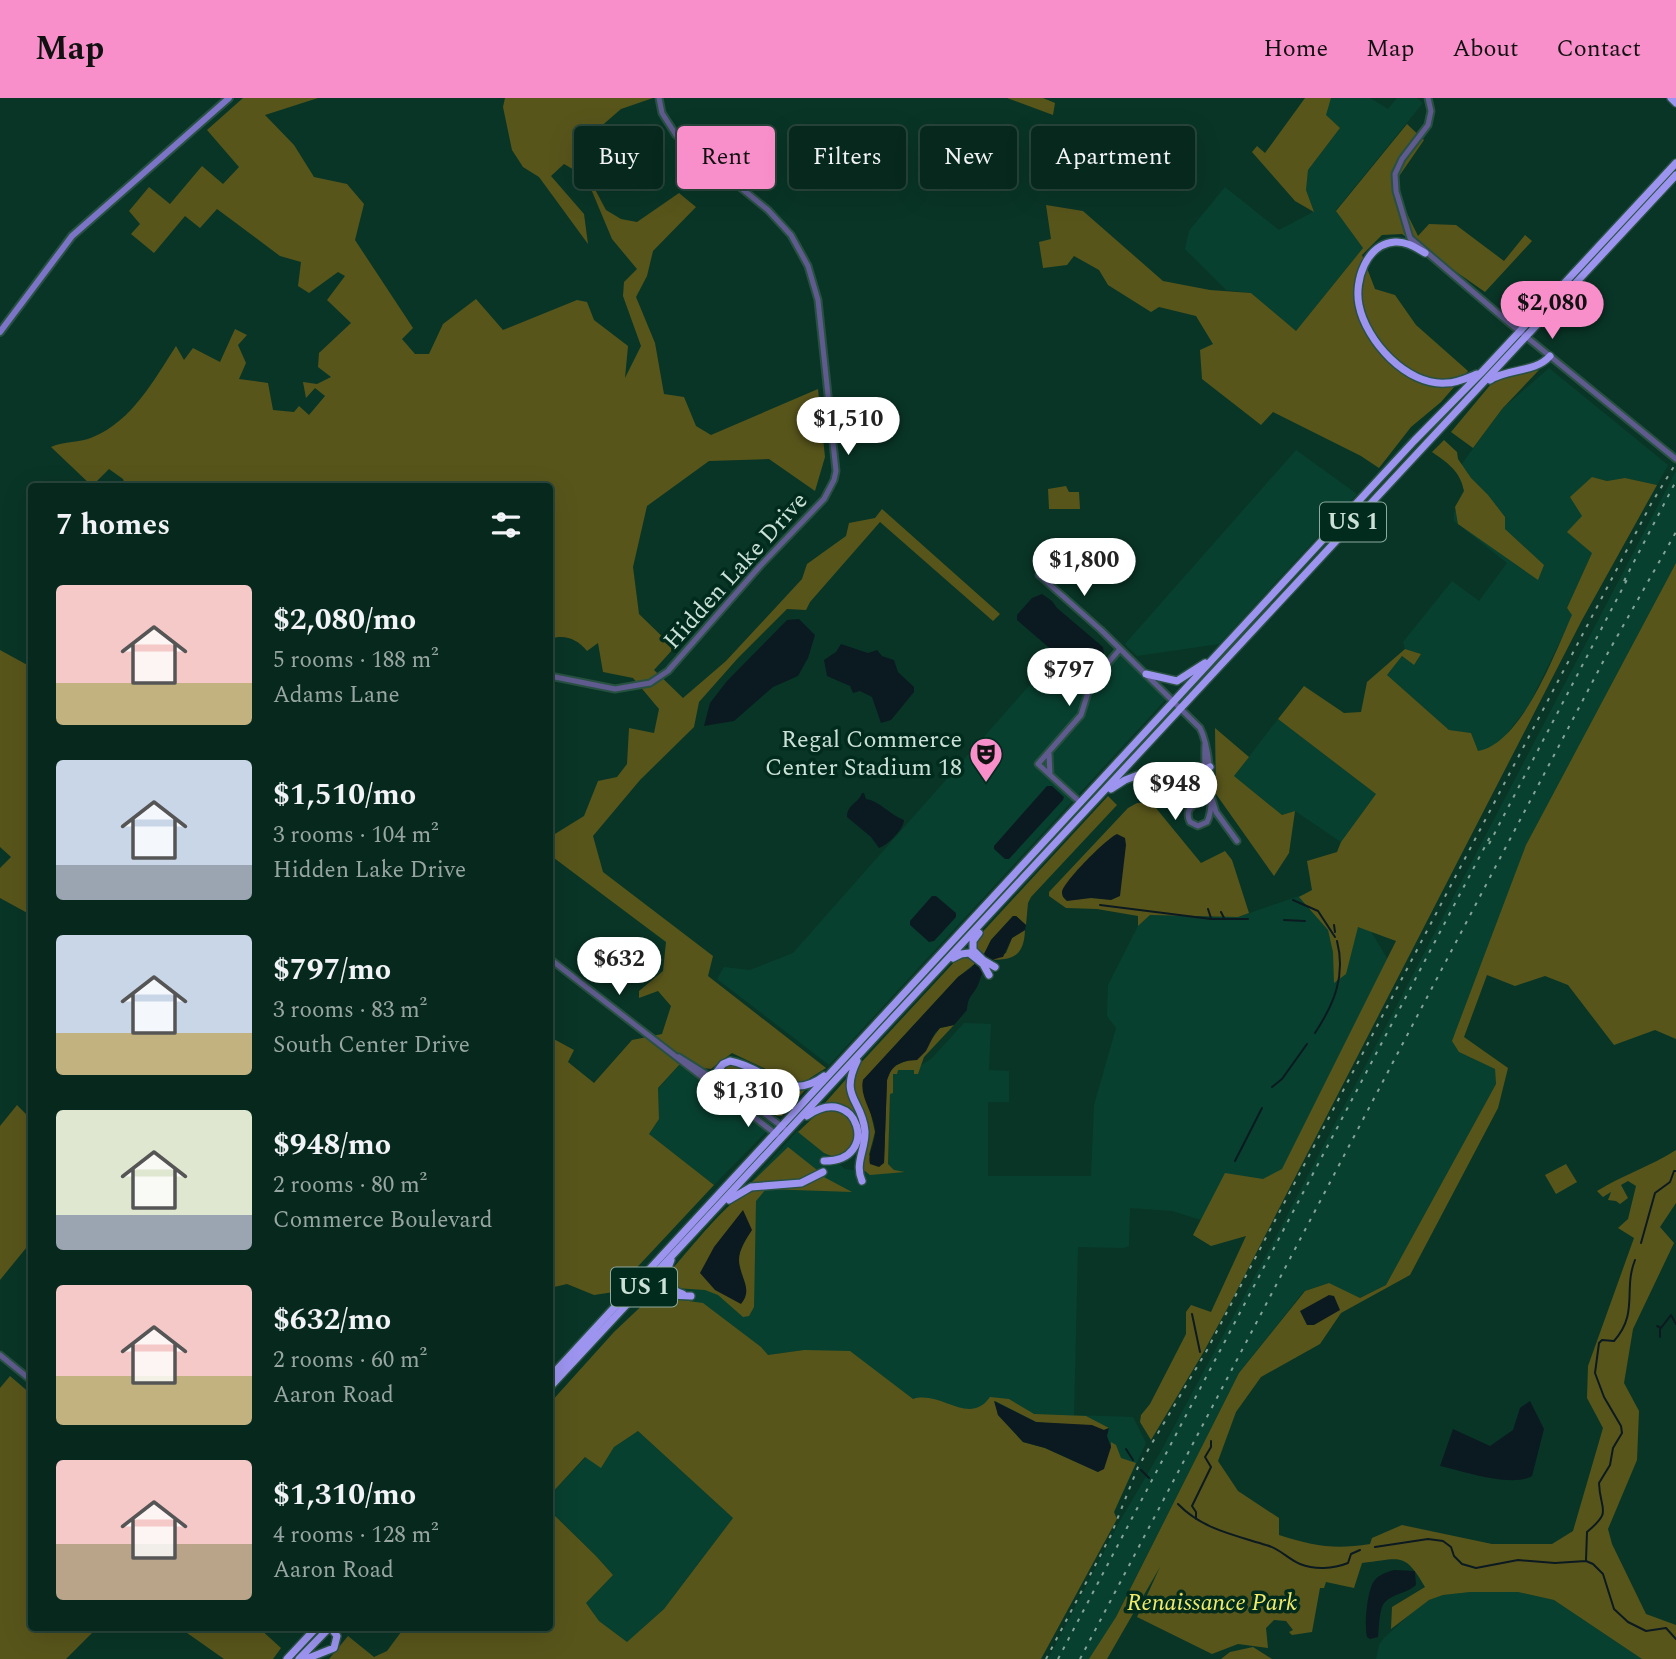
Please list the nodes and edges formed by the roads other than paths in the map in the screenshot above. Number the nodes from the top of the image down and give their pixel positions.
1 (229, 98) edge
2 (659, 98) edge
3 (1427, 98) edge
4 (1671, 98) edge
5 (1676, 103) edge
6 (1676, 157) edge
7 (1676, 163) edge
8 (1676, 175) edge
9 (1650, 191) junction
10 (1425, 253) junction
11 (0, 332) edge
12 (1523, 334) junction
13 (1550, 356) junction
14 (1481, 373) junction
15 (1478, 388) junction
16 (1674, 457) edge
17 (1039, 576) dead end
18 (1120, 649) junction
19 (1220, 653) junction
20 (1146, 674) junction
21 (553, 677) edge
22 (1178, 705) junction
23 (1049, 752) junction
24 (1207, 769) junction
25 (1050, 775) junction
26 (1210, 787) junction
27 (1093, 802) junction
28 (1081, 803) junction
29 (1194, 804) junction
30 (1210, 811) junction
31 (1237, 841) dead end
32 (1005, 899) junction
33 (974, 955) junction
34 (553, 961) edge
35 (946, 962) junction
36 (989, 968) dead end
37 (861, 1054) junction
38 (841, 1063) junction
39 (711, 1080) junction
40 (795, 1125) junction
41 (785, 1129) junction
42 (779, 1136) junction
43 (824, 1161) dead end
44 (823, 1172) dead end
45 (862, 1181) dead end
46 (712, 1214) junction
47 (674, 1254) junction
48 (619, 1314) junction
49 (0, 1354) edge
50 (553, 1374) edge
51 (28, 1378) edge
52 (553, 1384) edge
53 (313, 1631) edge
54 (327, 1631) edge
55 (333, 1631) edge
56 (287, 1659) edge
57 (299, 1659) edge
58 (306, 1659) edge

1 - 11 main road
2 - 21 street, Hidden Lake Drive
3 - 10 street
4 - 5 highway
6 - 9 highway
7 - 9 highway, US 1
8 - 12 highway, US 1
9 - 12 highway, US 1
10 - 12 street
10 - 14 highway
12 - 13 street
12 - 14 highway, US 1
12 - 15 highway, US 1
13 - 15 highway
13 - 16 street
14 - 19 highway, US 1
15 - 22 highway, US 1
17 - 18 street
18 - 20 street
18 - 23 street
19 - 20 highway
19 - 22 highway, US 1
20 - 22 street
22 - 24 street
22 - 27 highway, US 1
22 - 28 highway, US 1
23 - 25 street
23 - 25 street
24 - 26 street
24 - 27 highway
24 - 29 street
25 - 28 street
26 - 30 street
26 - 31 street
27 - 32 highway, US 1
28 - 38 highway, US 1
29 - 30 street
29 - 30 street
32 - 33 highway
32 - 35 highway, US 1
33 - 35 highway
33 - 36 highway
34 - 39 street
35 - 37 highway, US 1
37 - 40 highway, US 1
37 - 45 highway
38 - 39 highway
38 - 41 highway, US 1
39 - 41 street
39 - 42 street
40 - 41 highway, US 1
40 - 43 highway
41 - 42 highway, US 1
42 - 46 highway, US 1
42 - 50 highway, US 1
44 - 46 highway
46 - 47 highway, US 1
47 - 48 highway, US 1
47 - 48 highway
48 - 52 highway, US 1
49 - 51 street
53 - 56 highway
54 - 57 highway
55 - 58 highway

